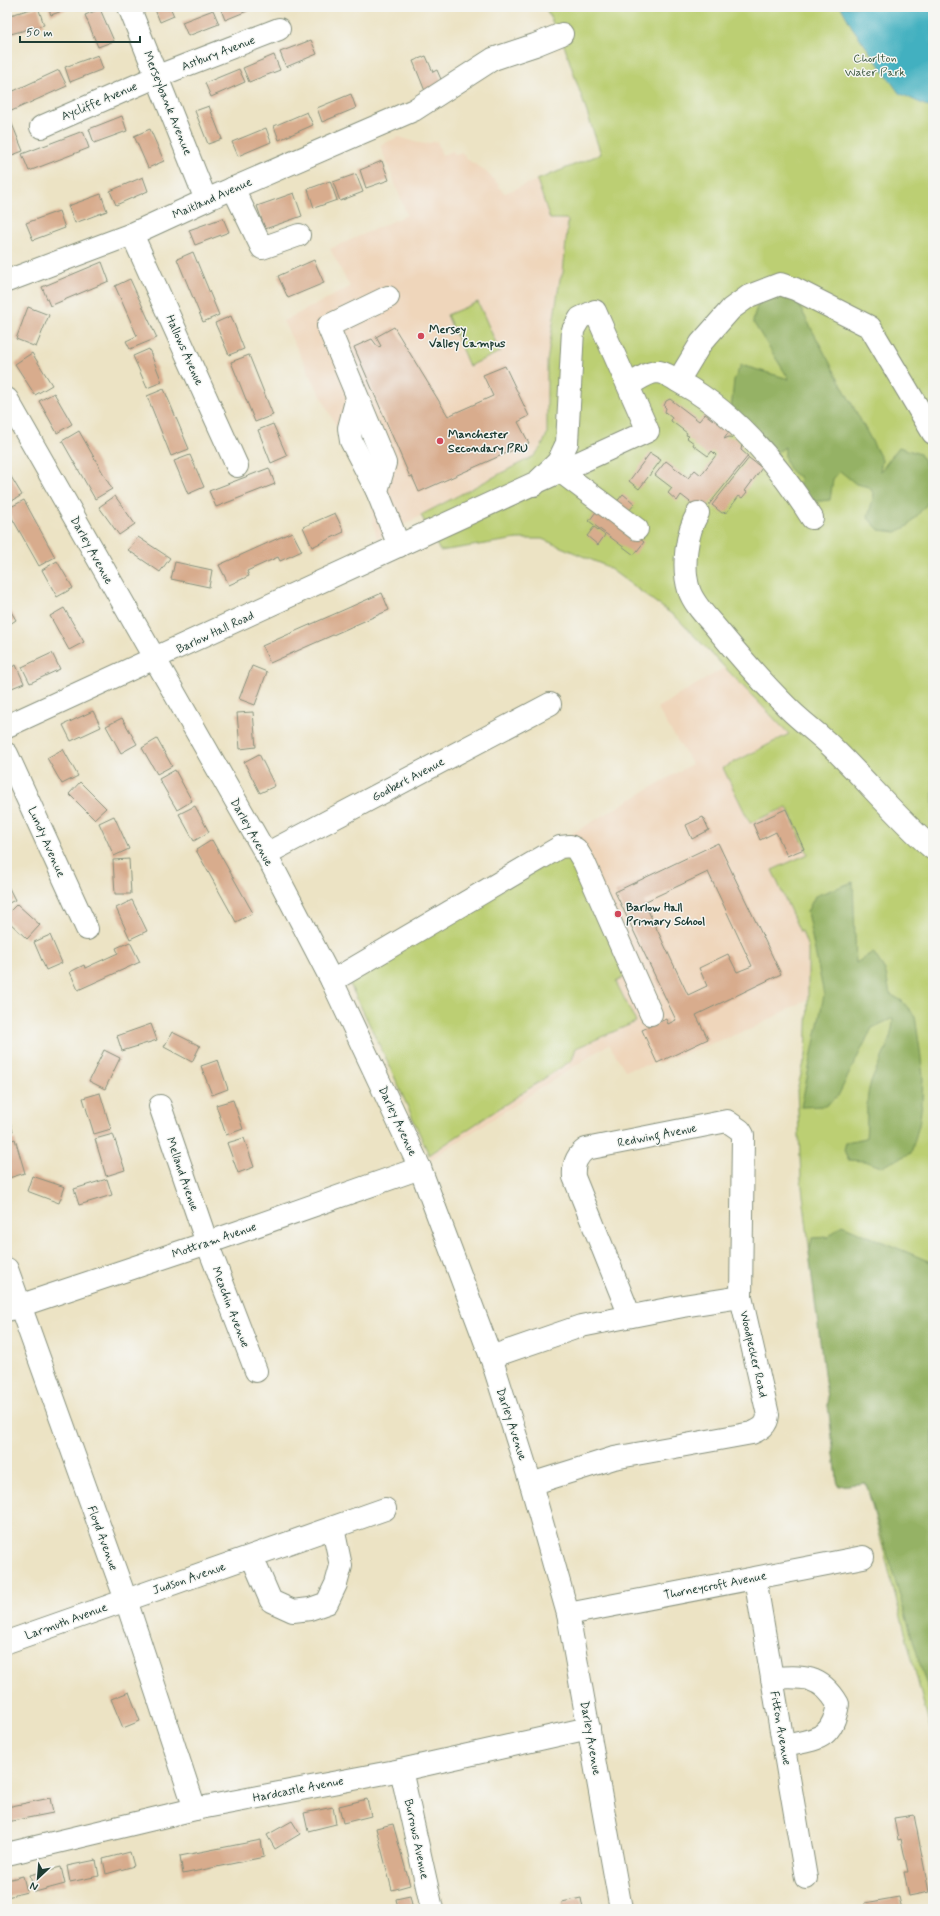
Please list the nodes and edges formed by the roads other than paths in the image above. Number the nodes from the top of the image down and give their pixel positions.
1 (129, 7) edge
2 (279, 29) dead end
3 (562, 34) dead end
4 (158, 76) junction
5 (41, 126) dead end
6 (233, 188) junction
7 (206, 200) junction
8 (132, 234) junction
9 (298, 235) dead end
10 (7, 281) edge
11 (388, 297) dead end
12 (678, 381) junction
13 (629, 385) junction
14 (7, 399) edge
15 (933, 433) edge
16 (237, 466) dead end
17 (561, 472) junction
18 (534, 485) junction
19 (698, 514) dead end
20 (812, 518) dead end
21 (638, 529) dead end
22 (399, 546) junction
23 (154, 660) junction
24 (550, 704) dead end
25 (7, 726) edge
26 (7, 754) edge
27 (933, 849) edge
28 (266, 854) junction
29 (87, 929) dead end
30 (332, 981) junction
31 (651, 1014) dead end
32 (160, 1106) dead end
33 (420, 1168) junction
34 (207, 1243) junction
35 (7, 1269) edge
36 (741, 1297) junction
37 (13, 1307) edge
38 (630, 1316) junction
39 (491, 1357) junction
40 (256, 1371) dead end
41 (531, 1484) junction
42 (385, 1509) dead end
43 (333, 1528) junction
44 (252, 1557) junction
45 (863, 1557) dead end
46 (755, 1578) junction
47 (126, 1600) junction
48 (568, 1614) junction
49 (7, 1642) edge
50 (772, 1678) junction
51 (589, 1728) junction
52 (784, 1746) junction
53 (402, 1770) junction
54 (195, 1809) junction
55 (7, 1854) edge
56 (806, 1878) dead end
57 (432, 1909) edge
58 (621, 1909) edge

1 - 4 street, Merseybank Avenue
2 - 4 street, Astbury Avenue
3 - 6 street, Maitland Avenue
4 - 5 street, Aycliffe Avenue
4 - 7 street, Merseybank Avenue
6 - 7 street, Maitland Avenue
6 - 9 street
7 - 8 street, Maitland Avenue
8 - 10 street, Maitland Avenue
8 - 16 street, Hallows Avenue
11 - 22 street
12 - 13 street
12 - 15 street
12 - 20 street
13 - 17 street, Barlow Hall Road
13 - 18 street
14 - 23 street, Darley Avenue
17 - 18 street, Barlow Hall Road
17 - 21 street
18 - 22 street, Barlow Hall Road
19 - 27 street
22 - 23 street, Barlow Hall Road
23 - 25 street, Barlow Hall Road
23 - 28 street, Darley Avenue
24 - 28 street, Godbert Avenue
26 - 29 street, Lundy Avenue
28 - 30 street, Darley Avenue
30 - 31 street
30 - 33 street, Darley Avenue
32 - 34 street, Melland Avenue
33 - 34 street, Mottram Avenue
33 - 39 street, Darley Avenue
34 - 37 street, Mottram Avenue
34 - 40 street, Meachin Avenue
35 - 37 street, Floyd Avenue
36 - 38 street, Woodpecker Road
36 - 38 street, Redwing Avenue
36 - 41 street, Woodpecker Road
37 - 47 street, Floyd Avenue
38 - 39 street, Woodpecker Road
39 - 41 street, Darley Avenue
41 - 48 street, Darley Avenue
42 - 43 street, Judson Avenue
43 - 44 street, Judson Avenue
43 - 44 street
44 - 47 street, Judson Avenue
45 - 46 street, Thorneycroft Avenue
46 - 48 street, Thorneycroft Avenue
46 - 50 street, Fitton Avenue
47 - 49 street, Larmuth Avenue
47 - 54 street, Floyd Avenue
48 - 51 street, Darley Avenue
50 - 52 street, Fitton Avenue
50 - 52 street
51 - 53 street, Hardcastle Avenue
51 - 58 street, Darley Avenue
52 - 56 street, Fitton Avenue
53 - 54 street, Hardcastle Avenue
53 - 57 street, Burrows Avenue
54 - 55 street, Hardcastle Avenue

